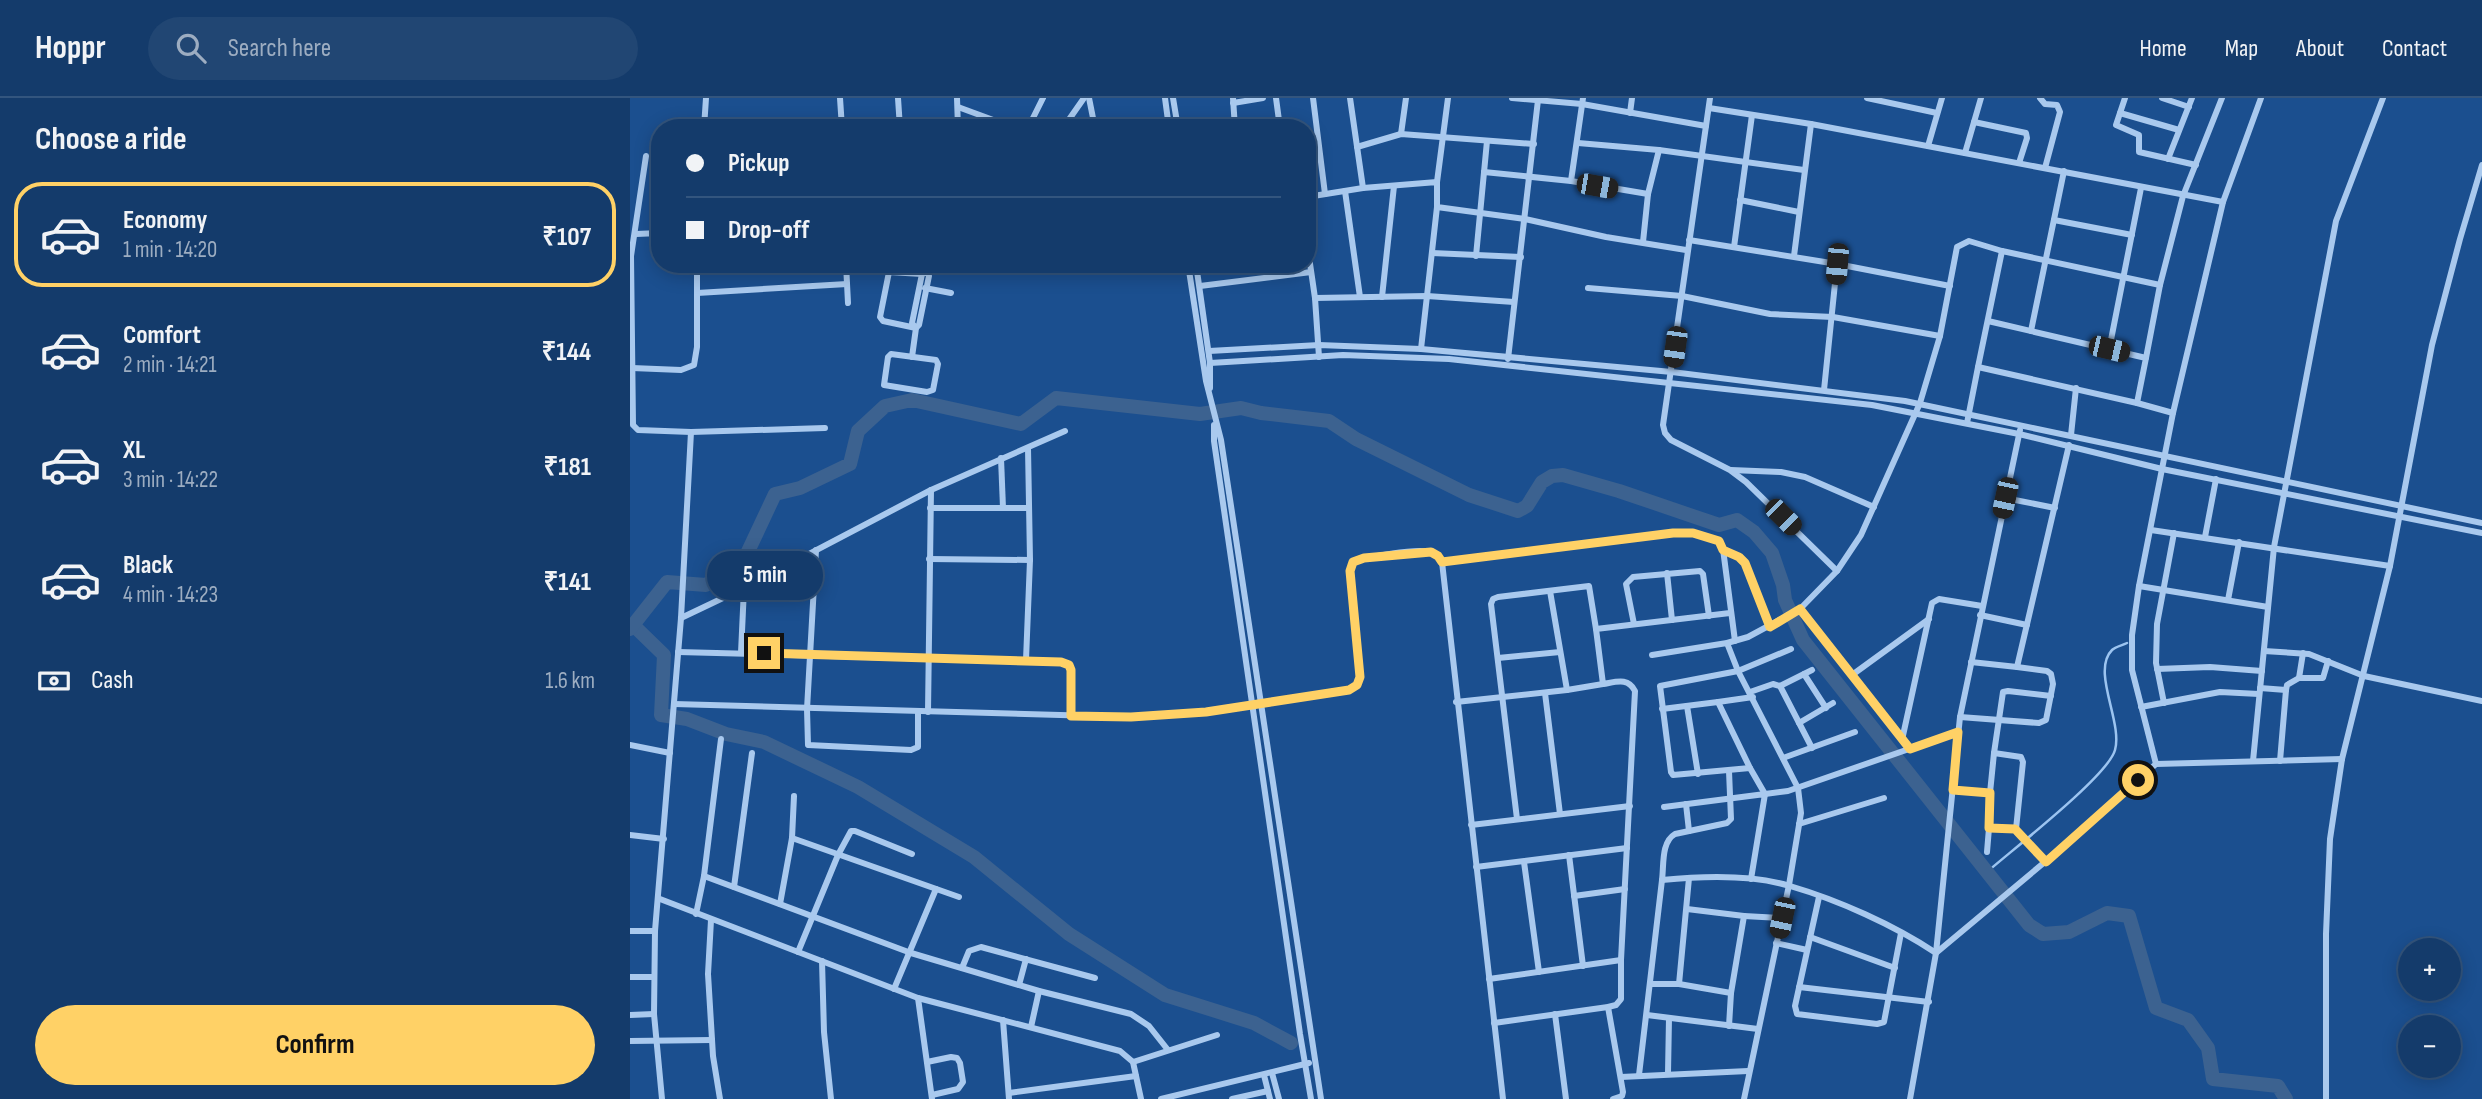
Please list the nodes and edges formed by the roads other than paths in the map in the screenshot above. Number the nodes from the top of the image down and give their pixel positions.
1 (708, 98) edge
2 (840, 98) edge
3 (898, 98) edge
4 (957, 98) edge
5 (1043, 98) edge
6 (1084, 98) edge
7 (1089, 98) edge
8 (1165, 98) edge
9 (1173, 98) edge
10 (1263, 98) edge
11 (1276, 98) edge
12 (1312, 98) edge
13 (1350, 98) edge
14 (1406, 98) edge
15 (1448, 98) edge
16 (1512, 98) edge
17 (1632, 98) edge
18 (1710, 98) edge
19 (1867, 98) edge
20 (1942, 98) edge
21 (1981, 98) edge
22 (2040, 98) edge
23 (2125, 98) edge
24 (2162, 98) edge
25 (2192, 98) edge
26 (2221, 98) edge
27 (2261, 98) edge
28 (2383, 98) edge
29 (1538, 100) junction
30 (1233, 101) edge
31 (1583, 101) edge
32 (1899, 101) edge
33 (957, 107) junction
34 (2189, 107) junction
35 (1709, 108) junction
36 (1630, 113) junction
37 (1937, 113) junction
38 (2119, 113) junction
39 (1752, 115) junction
40 (705, 119) edge
41 (841, 119) edge
42 (899, 119) edge
43 (958, 119) edge
44 (990, 119) edge
45 (1032, 119) edge
46 (1069, 119) edge
47 (1093, 119) edge
48 (1168, 119) edge
49 (1176, 119) edge
50 (1234, 119) edge
51 (1279, 119) edge
52 (1315, 119) edge
53 (1974, 122) junction
54 (1811, 124) junction
55 (1706, 126) junction
56 (1316, 128) edge
57 (2179, 130) junction
58 (1401, 134) junction
59 (1443, 138) junction
60 (1487, 141) junction
61 (1578, 143) junction
62 (1534, 144) junction
63 (1928, 146) junction
64 (1357, 147) junction
65 (1658, 150) junction
66 (1965, 153) junction
67 (646, 156) dead end
68 (1701, 156) junction
69 (2168, 159) junction
70 (1745, 162) junction
71 (2019, 163) junction
72 (2196, 165) junction
73 (2482, 165) edge
74 (2045, 168) junction
75 (1804, 170) junction
76 (2064, 171) junction
77 (1484, 172) junction
78 (1530, 176) junction
79 (1571, 181) junction
80 (1437, 182) junction
81 (1394, 186) junction
82 (1363, 188) junction
83 (2141, 188) junction
84 (1345, 191) junction
85 (1325, 194) junction
86 (1648, 194) junction
87 (2183, 195) junction
88 (1316, 196) edge
89 (1740, 201) junction
90 (2222, 202) junction
91 (1437, 207) junction
92 (1799, 212) junction
93 (1480, 213) junction
94 (1525, 219) junction
95 (2054, 220) junction
96 (651, 233) edge
97 (636, 234) junction
98 (2132, 235) junction
99 (1689, 240) junction
100 (1643, 242) junction
101 (1734, 247) junction
102 (1686, 250) junction
103 (2002, 251) junction
104 (1432, 253) junction
105 (1476, 256) junction
106 (1794, 256) junction
107 (1521, 257) junction
108 (2047, 259) junction
109 (1837, 264) junction
110 (697, 273) edge
111 (846, 273) edge
112 (889, 273) edge
113 (928, 273) edge
114 (1189, 273) edge
115 (1198, 273) edge
116 (1303, 273) edge
117 (1311, 273) edge
118 (2124, 276) junction
119 (847, 285) junction
120 (2160, 285) junction
121 (1200, 286) junction
122 (1950, 286) junction
123 (923, 287) junction
124 (1588, 288) dead end
125 (697, 293) junction
126 (951, 293) dead end
127 (1427, 296) junction
128 (1682, 296) junction
129 (1360, 297) junction
130 (1382, 297) junction
131 (1315, 298) junction
132 (1514, 302) junction
133 (848, 303) dead end
134 (1833, 317) junction
135 (1988, 321) junction
136 (916, 328) junction
137 (2031, 331) junction
138 (1940, 336) junction
139 (1319, 345) junction
140 (631, 349) edge
141 (1421, 349) junction
142 (2109, 349) junction
143 (1209, 351) junction
144 (1509, 356) junction
145 (912, 357) junction
146 (1319, 357) junction
147 (2146, 358) junction
148 (1210, 363) junction
149 (1507, 364) junction
150 (1978, 367) junction
151 (632, 368) junction
152 (1672, 372) junction
153 (1669, 382) junction
154 (2076, 388) junction
155 (1824, 390) junction
156 (1210, 394) junction
157 (1920, 403) junction
158 (2137, 403) junction
159 (1916, 413) junction
160 (1969, 413) junction
161 (2173, 413) junction
162 (1214, 416) junction
163 (1967, 423) junction
164 (2022, 425) junction
165 (825, 428) dead end
166 (1065, 431) dead end
167 (691, 432) junction
168 (2019, 434) junction
169 (2071, 435) junction
170 (2069, 445) junction
171 (1028, 448) junction
172 (2165, 455) junction
173 (1001, 458) junction
174 (2162, 469) junction
175 (1730, 470) junction
176 (2216, 479) junction
177 (2288, 482) junction
178 (931, 490) junction
179 (2285, 493) junction
180 (2005, 498) junction
181 (2402, 506) junction
182 (1874, 507) junction
183 (930, 508) junction
184 (1003, 508) junction
185 (1029, 508) junction
186 (2055, 508) junction
187 (2401, 515) junction
188 (2482, 523) edge
189 (2151, 530) junction
190 (2174, 533) junction
191 (2482, 533) edge
192 (2205, 537) junction
193 (2239, 542) junction
194 (2274, 547) junction
195 (816, 550) junction
196 (1723, 550) junction
197 (929, 559) junction
198 (1030, 561) junction
199 (1442, 562) junction
200 (2390, 566) junction
201 (1837, 571) junction
202 (1667, 573) junction
203 (2140, 586) junction
204 (744, 589) junction
205 (2163, 590) junction
206 (1550, 591) junction
207 (2228, 600) junction
208 (1982, 606) junction
209 (2269, 607) junction
210 (1797, 611) junction
211 (1731, 613) junction
212 (1980, 615) junction
213 (1709, 616) junction
214 (681, 618) junction
215 (1929, 619) junction
216 (1672, 620) junction
217 (1634, 624) junction
218 (2027, 625) junction
219 (1772, 626) junction
220 (1596, 629) junction
221 (1735, 641) junction
222 (1727, 643) junction
223 (1791, 649) dead end
224 (2264, 651) junction
225 (678, 652) junction
226 (1560, 652) junction
227 (741, 653) junction
228 (2303, 653) junction
229 (809, 654) junction
230 (1651, 655) dead end
231 (928, 657) junction
232 (1498, 658) junction
233 (1026, 660) junction
234 (2328, 661) junction
235 (1970, 662) junction
236 (2017, 667) junction
237 (2157, 669) junction
238 (1812, 670) dead end
239 (1738, 671) junction
240 (2262, 671) junction
241 (1804, 674) junction
242 (1852, 675) junction
243 (2364, 676) junction
244 (2299, 678) junction
245 (1603, 684) junction
246 (1780, 686) junction
247 (1567, 690) junction
248 (2286, 690) junction
249 (2259, 691) junction
250 (1545, 693) junction
251 (1751, 694) junction
252 (2051, 696) junction
253 (1503, 697) junction
254 (2482, 701) edge
255 (1456, 702) junction
256 (1718, 702) junction
257 (1253, 703) junction
258 (1262, 703) junction
259 (2164, 703) junction
260 (674, 704) junction
261 (1833, 704) dead end
262 (1687, 706) junction
263 (2141, 707) junction
264 (1826, 708) junction
265 (807, 709) junction
266 (1662, 709) junction
267 (918, 712) junction
268 (928, 712) junction
269 (1071, 716) junction
270 (1960, 717) junction
271 (1998, 719) junction
272 (1799, 723) junction
273 (1855, 732) dead end
274 (1958, 732) junction
275 (721, 739) dead end
276 (1902, 740) junction
277 (630, 745) edge
278 (1812, 748) junction
279 (1910, 749) junction
280 (670, 753) junction
281 (752, 753) dead end
282 (1994, 753) junction
283 (1783, 758) junction
284 (2342, 760) junction
285 (2253, 761) junction
286 (2280, 761) junction
287 (2156, 764) junction
288 (1750, 768) junction
289 (1729, 771) junction
290 (1698, 774) junction
291 (1798, 788) junction
292 (1953, 790) junction
293 (1990, 793) junction
294 (1765, 794) junction
295 (794, 796) dead end
296 (1884, 798) dead end
297 (1731, 799) junction
298 (1686, 804) junction
299 (1630, 806) junction
300 (1664, 807) dead end
301 (1560, 814) junction
302 (1517, 819) junction
303 (1799, 824) junction
304 (1471, 825) junction
305 (1989, 828) junction
306 (1689, 831) junction
307 (2018, 831) junction
308 (630, 835) edge
309 (792, 838) junction
310 (664, 839) junction
311 (1627, 848) junction
312 (1987, 852) dead end
313 (912, 854) dead end
314 (838, 855) junction
315 (1569, 855) junction
316 (1524, 862) junction
317 (2046, 862) junction
318 (1476, 867) junction
319 (704, 876) junction
320 (1689, 878) junction
321 (1751, 879) junction
322 (1662, 880) junction
323 (1788, 885) junction
324 (734, 887) junction
325 (1625, 889) junction
326 (936, 890) junction
327 (1574, 896) junction
328 (960, 897) dead end
329 (1819, 897) junction
330 (660, 899) junction
331 (780, 904) junction
332 (1687, 909) junction
333 (696, 914) junction
334 (812, 916) junction
335 (1744, 916) junction
336 (1782, 918) junction
337 (712, 920) junction
338 (630, 932) edge
339 (655, 932) junction
340 (1901, 933) junction
341 (1810, 937) junction
342 (1776, 943) junction
343 (1807, 950) junction
344 (798, 952) junction
345 (911, 953) junction
346 (1936, 953) junction
347 (1026, 959) junction
348 (1621, 960) junction
349 (822, 961) junction
350 (1583, 966) junction
351 (962, 968) junction
352 (1895, 968) junction
353 (1539, 972) junction
354 (630, 977) edge
355 (654, 977) junction
356 (1095, 978) dead end
357 (1489, 979) junction
358 (1650, 984) junction
359 (1679, 984) junction
360 (1019, 985) junction
361 (1799, 987) junction
362 (894, 989) junction
363 (1039, 991) junction
364 (1731, 993) junction
365 (1889, 997) junction
366 (918, 998) junction
367 (1929, 1002) junction
368 (1608, 1007) junction
369 (654, 1014) junction
370 (1555, 1014) junction
371 (630, 1015) edge
372 (1647, 1015) junction
373 (1669, 1018) junction
374 (1003, 1020) junction
375 (1494, 1023) junction
376 (1729, 1026) junction
377 (1031, 1027) junction
378 (1758, 1029) junction
379 (1217, 1035) dead end
380 (656, 1040) junction
381 (630, 1041) edge
382 (712, 1041) junction
383 (1168, 1050) junction
384 (927, 1062) junction
385 (1133, 1062) junction
386 (1314, 1062) junction
387 (1306, 1065) junction
388 (1748, 1071) junction
389 (1272, 1073) junction
390 (1668, 1073) junction
391 (1264, 1075) junction
392 (1639, 1075) junction
393 (1136, 1076) junction
394 (1621, 1077) junction
395 (1200, 1091) junction
396 (1268, 1091) junction
397 (1009, 1096) edge
398 (932, 1097) edge
399 (662, 1099) edge
400 (720, 1099) edge
401 (831, 1099) edge
402 (1141, 1099) edge
403 (1161, 1099) edge
404 (1202, 1099) edge
405 (1232, 1099) edge
406 (1270, 1099) edge
407 (1279, 1099) edge
408 (1311, 1099) edge
409 (1321, 1099) edge
410 (1503, 1099) edge
411 (1566, 1099) edge
412 (1613, 1099) edge
413 (1744, 1099) edge
414 (1910, 1099) edge
415 (2326, 1099) edge

1 - 40 street
2 - 41 street
3 - 42 street
4 - 33 street
5 - 45 street
6 - 46 street
7 - 47 street
8 - 48 street
9 - 49 street
10 - 30 street
11 - 51 street
12 - 52 street
13 - 64 street
14 - 58 street
15 - 59 street
16 - 29 street
17 - 36 street
18 - 35 street
19 - 32 street
20 - 37 street
21 - 53 street
22 - 74 street
23 - 38 street
24 - 34 street
25 - 34 street
26 - 72 street
27 - 90 street
28 - 177 street
29 - 31 street
29 - 62 street
30 - 50 street
31 - 36 street
31 - 61 street
32 - 37 street
33 - 43 street
33 - 44 street
34 - 57 street
35 - 39 street
35 - 55 street
36 - 55 street
37 - 63 street
38 - 57 street
38 - 69 street
39 - 54 street
39 - 70 street
53 - 66 street
53 - 71 street
54 - 63 street
54 - 75 street
55 - 68 street
56 - 85 street
57 - 69 street
58 - 59 street
58 - 64 street
59 - 60 street
59 - 80 street
60 - 62 street
60 - 77 street
61 - 65 street
61 - 79 street
62 - 78 street
63 - 66 street
64 - 82 street
65 - 68 street
65 - 86 street
66 - 71 street
67 - 97 street
68 - 70 street
68 - 99 street
69 - 72 street
70 - 75 street
70 - 89 street
71 - 74 street
72 - 87 street
73 - 181 street
74 - 76 street
75 - 92 street
76 - 83 street
76 - 95 street
77 - 78 street
77 - 93 street
78 - 79 street
78 - 94 street
79 - 86 street
80 - 81 street
80 - 91 street
81 - 82 street
81 - 130 street
82 - 84 street
83 - 87 street
83 - 98 street
84 - 85 street
84 - 129 street
85 - 88 street
86 - 100 street
87 - 90 street
87 - 120 street
89 - 92 street
89 - 101 street
90 - 161 street
91 - 93 street
91 - 104 street
92 - 106 street
93 - 94 street
93 - 105 street
94 - 100 street
94 - 107 street
95 - 98 street
95 - 108 street
96 - 97 street
97 - 140 street
98 - 118 street
99 - 101 street
99 - 102 street
100 - 102 street
101 - 106 street
102 - 128 street
103 - 108 street
103 - 122 street
103 - 135 street
104 - 105 street
104 - 127 street
105 - 107 street
106 - 109 street
107 - 132 street
108 - 118 street
108 - 137 street
109 - 122 street
109 - 134 street
110 - 125 street
111 - 119 street
112 - 136 street
113 - 123 street
114 - 156 street
115 - 121 street
116 - 121 street
117 - 131 street
118 - 120 street
118 - 142 street
119 - 125 street
119 - 133 street
120 - 147 street
121 - 143 street
122 - 138 street
123 - 126 street
123 - 136 street
124 - 128 street
125 - 151 street
127 - 130 street
127 - 132 street
127 - 141 street
128 - 134 street
128 - 152 street
129 - 130 street
129 - 131 street
131 - 139 street
132 - 144 street
134 - 138 street
134 - 155 street
135 - 137 street
135 - 150 street
136 - 145 street
137 - 142 street
138 - 157 street
139 - 141 street
139 - 143 street
139 - 146 street
140 - 151 street
141 - 144 street
142 - 147 street
143 - 148 street
144 - 149 street
144 - 152 street
145 - 145 street
146 - 148 street
146 - 149 street
147 - 158 street
148 - 156 street
149 - 153 street
150 - 154 street
150 - 160 street
151 - 167 street
152 - 153 street
152 - 155 street
153 - 159 street
153 - 175 street
154 - 158 street
154 - 169 street
155 - 157 street
156 - 162 street
157 - 159 street
157 - 160 street
158 - 161 street
159 - 163 street
159 - 182 street
160 - 163 street
160 - 164 street
161 - 172 street
162 - 257 street
162 - 258 street
163 - 168 street
164 - 168 street
164 - 169 street
165 - 167 street
166 - 171 street
167 - 214 street
168 - 170 street
168 - 180 street
169 - 172 street
170 - 174 street
170 - 186 street
171 - 173 street
171 - 185 street
172 - 174 street
172 - 177 street
173 - 178 street
173 - 184 street
174 - 176 street
174 - 189 street
175 - 182 street
175 - 201 street
176 - 179 street
176 - 192 street
177 - 179 street
177 - 181 street
178 - 183 street
178 - 195 street
179 - 187 street
179 - 194 street
180 - 186 street
180 - 208 street
181 - 187 street
181 - 188 street
182 - 201 street
183 - 184 street
183 - 197 street
184 - 185 street
185 - 198 street
186 - 218 street
187 - 191 street
187 - 200 street
189 - 190 street
189 - 203 street
190 - 192 street
190 - 205 street
192 - 193 street
193 - 194 street
193 - 207 street
194 - 200 street
194 - 209 street
195 - 204 street
195 - 229 street
196 - 199 street
196 - 211 street
196 - 219 street
197 - 198 street
197 - 231 street
198 - 233 street
199 - 255 street
199 - 258 street
200 - 243 street
201 - 210 street
202 - 213 street
202 - 216 street
202 - 217 street
203 - 205 street
203 - 263 street
204 - 214 street
204 - 227 street
205 - 207 street
205 - 237 street
206 - 220 street
206 - 226 street
206 - 232 street
207 - 209 street
208 - 212 street
208 - 215 street
209 - 224 street
210 - 219 street
210 - 242 street
211 - 213 street
211 - 221 street
212 - 218 street
212 - 235 street
213 - 216 street
214 - 225 street
215 - 242 street
215 - 276 street
216 - 217 street
217 - 220 street
218 - 236 street
219 - 221 street
220 - 245 street
221 - 222 street
222 - 230 street
222 - 239 street
223 - 239 street
224 - 228 street
224 - 240 street
225 - 227 street
225 - 260 street
226 - 232 street
226 - 247 street
227 - 229 street
228 - 234 street
228 - 244 street
229 - 231 street
229 - 265 street
231 - 233 street
231 - 268 street
232 - 253 street
233 - 269 street
234 - 243 street
234 - 244 street
235 - 236 street
235 - 270 street
236 - 252 street
237 - 240 street
237 - 259 street
238 - 241 street
239 - 251 street
239 - 266 street
240 - 249 street
241 - 246 street
241 - 264 street
242 - 276 street
243 - 254 street
243 - 284 street
244 - 248 street
245 - 247 street
245 - 299 street
246 - 251 street
246 - 272 street
247 - 250 street
248 - 249 street
248 - 286 street
249 - 259 street
249 - 285 street
250 - 253 street
250 - 301 street
251 - 256 street
251 - 283 street
252 - 271 street
252 - 271 street
253 - 255 street
253 - 302 street
255 - 304 street
256 - 262 street
256 - 288 street
257 - 258 street
257 - 269 street
257 - 387 street
258 - 386 street
259 - 263 street
260 - 265 street
260 - 280 street
261 - 264 street
262 - 266 street
262 - 290 street
263 - 287 street
264 - 272 street
265 - 267 street
265 - 267 street
266 - 290 street
267 - 268 street
268 - 269 street
270 - 271 street
270 - 274 street
271 - 282 street
272 - 278 street
273 - 278 street
274 - 279 street
274 - 292 street
275 - 319 street
276 - 279 street
277 - 280 street
278 - 283 street
279 - 291 street
280 - 310 street
281 - 324 street
282 - 293 street
282 - 307 street
283 - 291 street
284 - 286 street
284 - 415 street
285 - 286 street
285 - 287 street
287 - 317 street
288 - 289 street
288 - 294 street
289 - 290 street
289 - 297 street
291 - 294 street
291 - 303 street
292 - 293 street
292 - 346 street
293 - 305 street
294 - 297 street
294 - 321 street
295 - 309 street
296 - 303 street
297 - 298 street
297 - 306 street
298 - 300 street
298 - 306 street
299 - 301 street
299 - 311 street
301 - 302 street
302 - 304 street
303 - 323 street
304 - 318 street
305 - 307 street
305 - 312 street
306 - 322 street
307 - 317 street
308 - 310 street
309 - 314 street
309 - 331 street
310 - 330 street
311 - 315 street
311 - 325 street
313 - 314 street
314 - 326 street
314 - 334 street
315 - 316 street
315 - 327 street
316 - 318 street
316 - 353 street
317 - 346 street
318 - 357 street
319 - 324 street
319 - 333 street
320 - 321 street
320 - 322 street
320 - 332 street
321 - 323 street
322 - 358 street
323 - 329 street
323 - 336 street
324 - 331 street
325 - 327 street
325 - 348 street
326 - 328 street
326 - 345 street
327 - 350 street
329 - 340 street
329 - 341 street
330 - 333 street
330 - 339 street
331 - 334 street
332 - 335 street
332 - 359 street
333 - 337 street
334 - 344 street
334 - 345 street
335 - 336 street
335 - 364 street
336 - 342 street
337 - 344 street
337 - 382 street
338 - 339 street
339 - 355 street
340 - 346 street
340 - 352 street
341 - 343 street
341 - 352 street
342 - 343 street
342 - 378 street
343 - 361 street
344 - 349 street
345 - 351 street
345 - 362 street
346 - 367 street
347 - 351 street
347 - 356 street
347 - 360 street
348 - 350 street
348 - 368 street
349 - 362 street
349 - 401 street
350 - 353 street
351 - 360 street
352 - 365 street
353 - 357 street
354 - 355 street
355 - 369 street
357 - 375 street
358 - 359 street
358 - 372 street
359 - 364 street
360 - 363 street
361 - 365 street
361 - 365 street
362 - 366 street
363 - 377 street
363 - 383 street
364 - 376 street
365 - 367 street
366 - 374 street
366 - 384 street
367 - 414 street
368 - 370 street
368 - 394 street
369 - 371 street
369 - 380 street
370 - 375 street
370 - 411 street
372 - 373 street
372 - 392 street
373 - 376 street
373 - 390 street
374 - 377 street
374 - 397 street
375 - 410 street
376 - 378 street
377 - 385 street
378 - 388 street
379 - 383 street
380 - 381 street
380 - 382 street
380 - 399 street
382 - 400 street
383 - 385 street
384 - 398 street
384 - 398 street
385 - 393 street
386 - 387 street
386 - 409 street
387 - 389 street
387 - 408 street
388 - 390 street
388 - 413 street
389 - 391 street
389 - 407 street
390 - 392 street
391 - 395 street
391 - 396 street
392 - 394 street
393 - 397 street
393 - 402 street
394 - 412 street
395 - 403 street
395 - 404 street
396 - 405 street
396 - 406 street

